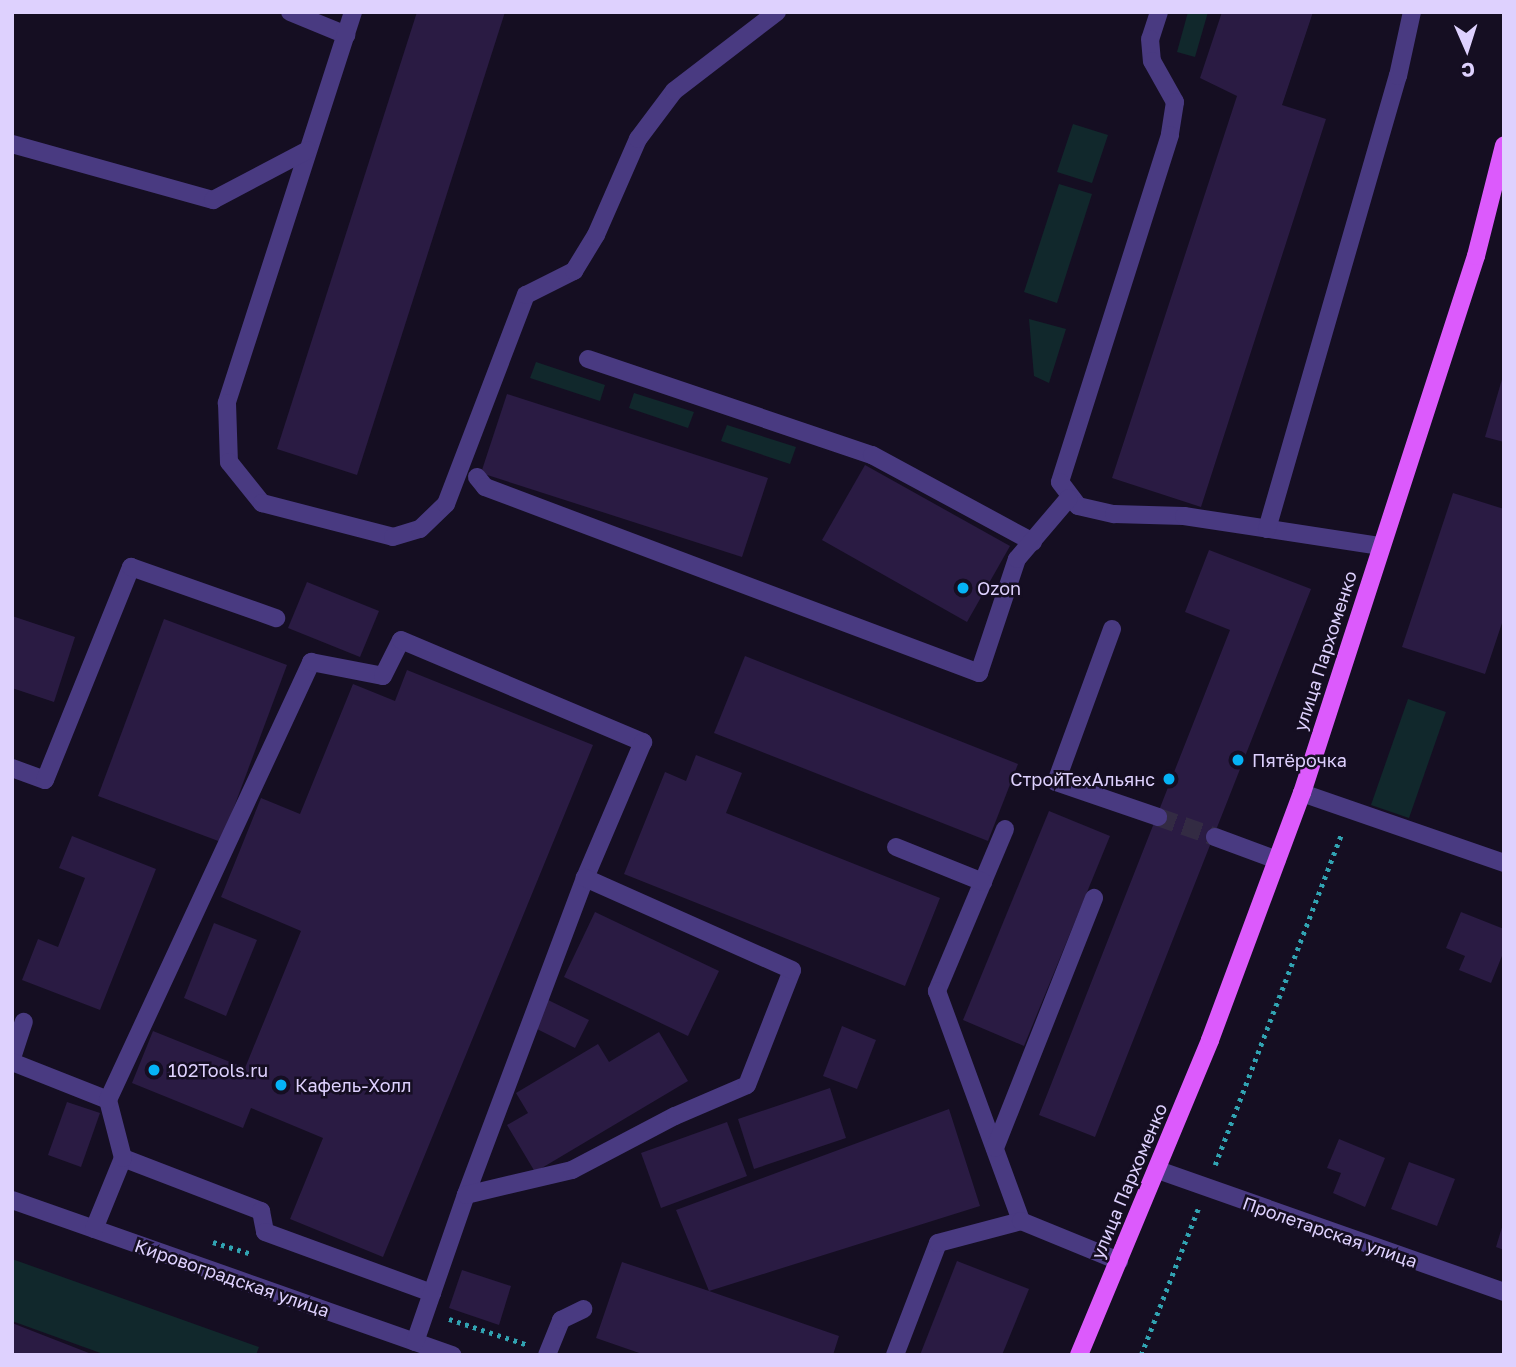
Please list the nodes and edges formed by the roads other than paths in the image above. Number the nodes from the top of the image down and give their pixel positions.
1 (290, 12) edge
2 (353, 12) edge
3 (776, 12) edge
4 (1159, 12) edge
5 (1412, 12) edge
6 (346, 35) junction
7 (12, 144) edge
8 (1504, 145) edge
9 (308, 149) junction
10 (588, 359) dead end
11 (477, 477) dead end
12 (1069, 498) junction
13 (1267, 529) junction
14 (1033, 542) junction
15 (1381, 546) junction
16 (276, 618) dead end
17 (1112, 629) dead end
18 (12, 768) edge
19 (1302, 793) junction
20 (1157, 817) tunnel mouth
21 (1005, 829) dead end
22 (1216, 837) tunnel mouth
23 (896, 847) dead end
24 (1277, 860) junction
25 (1504, 863) edge
26 (585, 878) junction
27 (983, 882) junction
28 (1094, 898) dead end
29 (24, 1022) dead end
30 (12, 1060) edge
31 (108, 1100) junction
32 (995, 1148) junction
33 (123, 1158) junction
34 (1158, 1170) junction
35 (466, 1195) junction
36 (12, 1200) edge
37 (1021, 1221) junction
38 (94, 1229) junction
39 (1119, 1261) junction
40 (1504, 1292) edge
41 (432, 1293) junction
42 (584, 1309) dead end
43 (415, 1342) junction
44 (452, 1355) edge
45 (548, 1355) edge
46 (895, 1355) edge
47 (1079, 1355) edge

1 - 6 street
2 - 6 street
3 - 9 street
4 - 12 street
5 - 13 street
6 - 9 street
7 - 9 street
8 - 15 main road, улица Пархоменко
10 - 14 street
11 - 14 street
12 - 13 street
12 - 14 street
13 - 15 street
15 - 19 main road, улица Пархоменко
16 - 18 street
17 - 20 street
19 - 24 main road, улица Пархоменко
19 - 25 street
21 - 27 street
22 - 24 street
23 - 27 street
24 - 34 main road, улица Пархоменко
26 - 31 street
26 - 35 street
26 - 35 street
27 - 32 street
28 - 32 street
29 - 30 street
30 - 31 street
31 - 33 street
32 - 37 street
33 - 38 street
33 - 41 street
34 - 39 main road, улица Пархоменко
34 - 40 street, Пролетарская улица
35 - 41 street
36 - 38 street, Кировоградская улица
37 - 39 street
37 - 46 street
38 - 43 street, Кировоградская улица
39 - 47 main road, улица Пархоменко
41 - 43 street
42 - 45 street
43 - 44 street, Кировоградская улица

